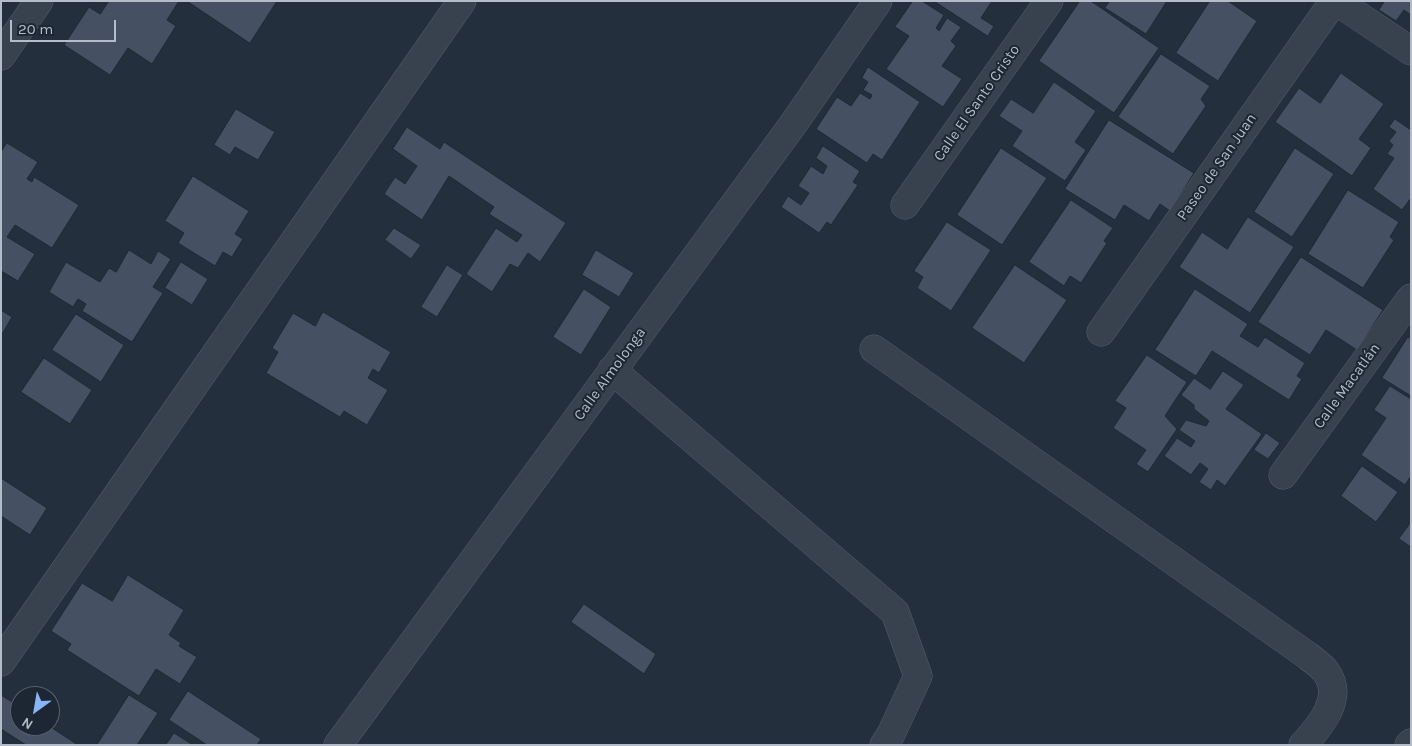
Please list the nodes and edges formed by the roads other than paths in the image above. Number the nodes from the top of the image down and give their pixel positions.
1 (39, 1) edge
2 (462, 1) edge
3 (878, 1) edge
4 (1049, 1) edge
5 (1335, 1) edge
6 (1411, 51) edge
7 (1, 56) edge
8 (905, 205) dead end
9 (1411, 298) edge
10 (1101, 332) dead end
11 (874, 349) dead end
12 (612, 370) junction
13 (1283, 475) dead end
14 (1, 662) edge
15 (338, 745) edge
16 (884, 745) edge
17 (1303, 745) edge

1 - 7 street
2 - 14 street
3 - 12 street, Calle Almolonga
4 - 8 street, Calle El Santo Cristo
5 - 6 street
5 - 10 street, Paseo de San Juan
9 - 13 street, Calle Macatlán
11 - 17 street
12 - 15 street, Calle Almolonga
12 - 16 street

